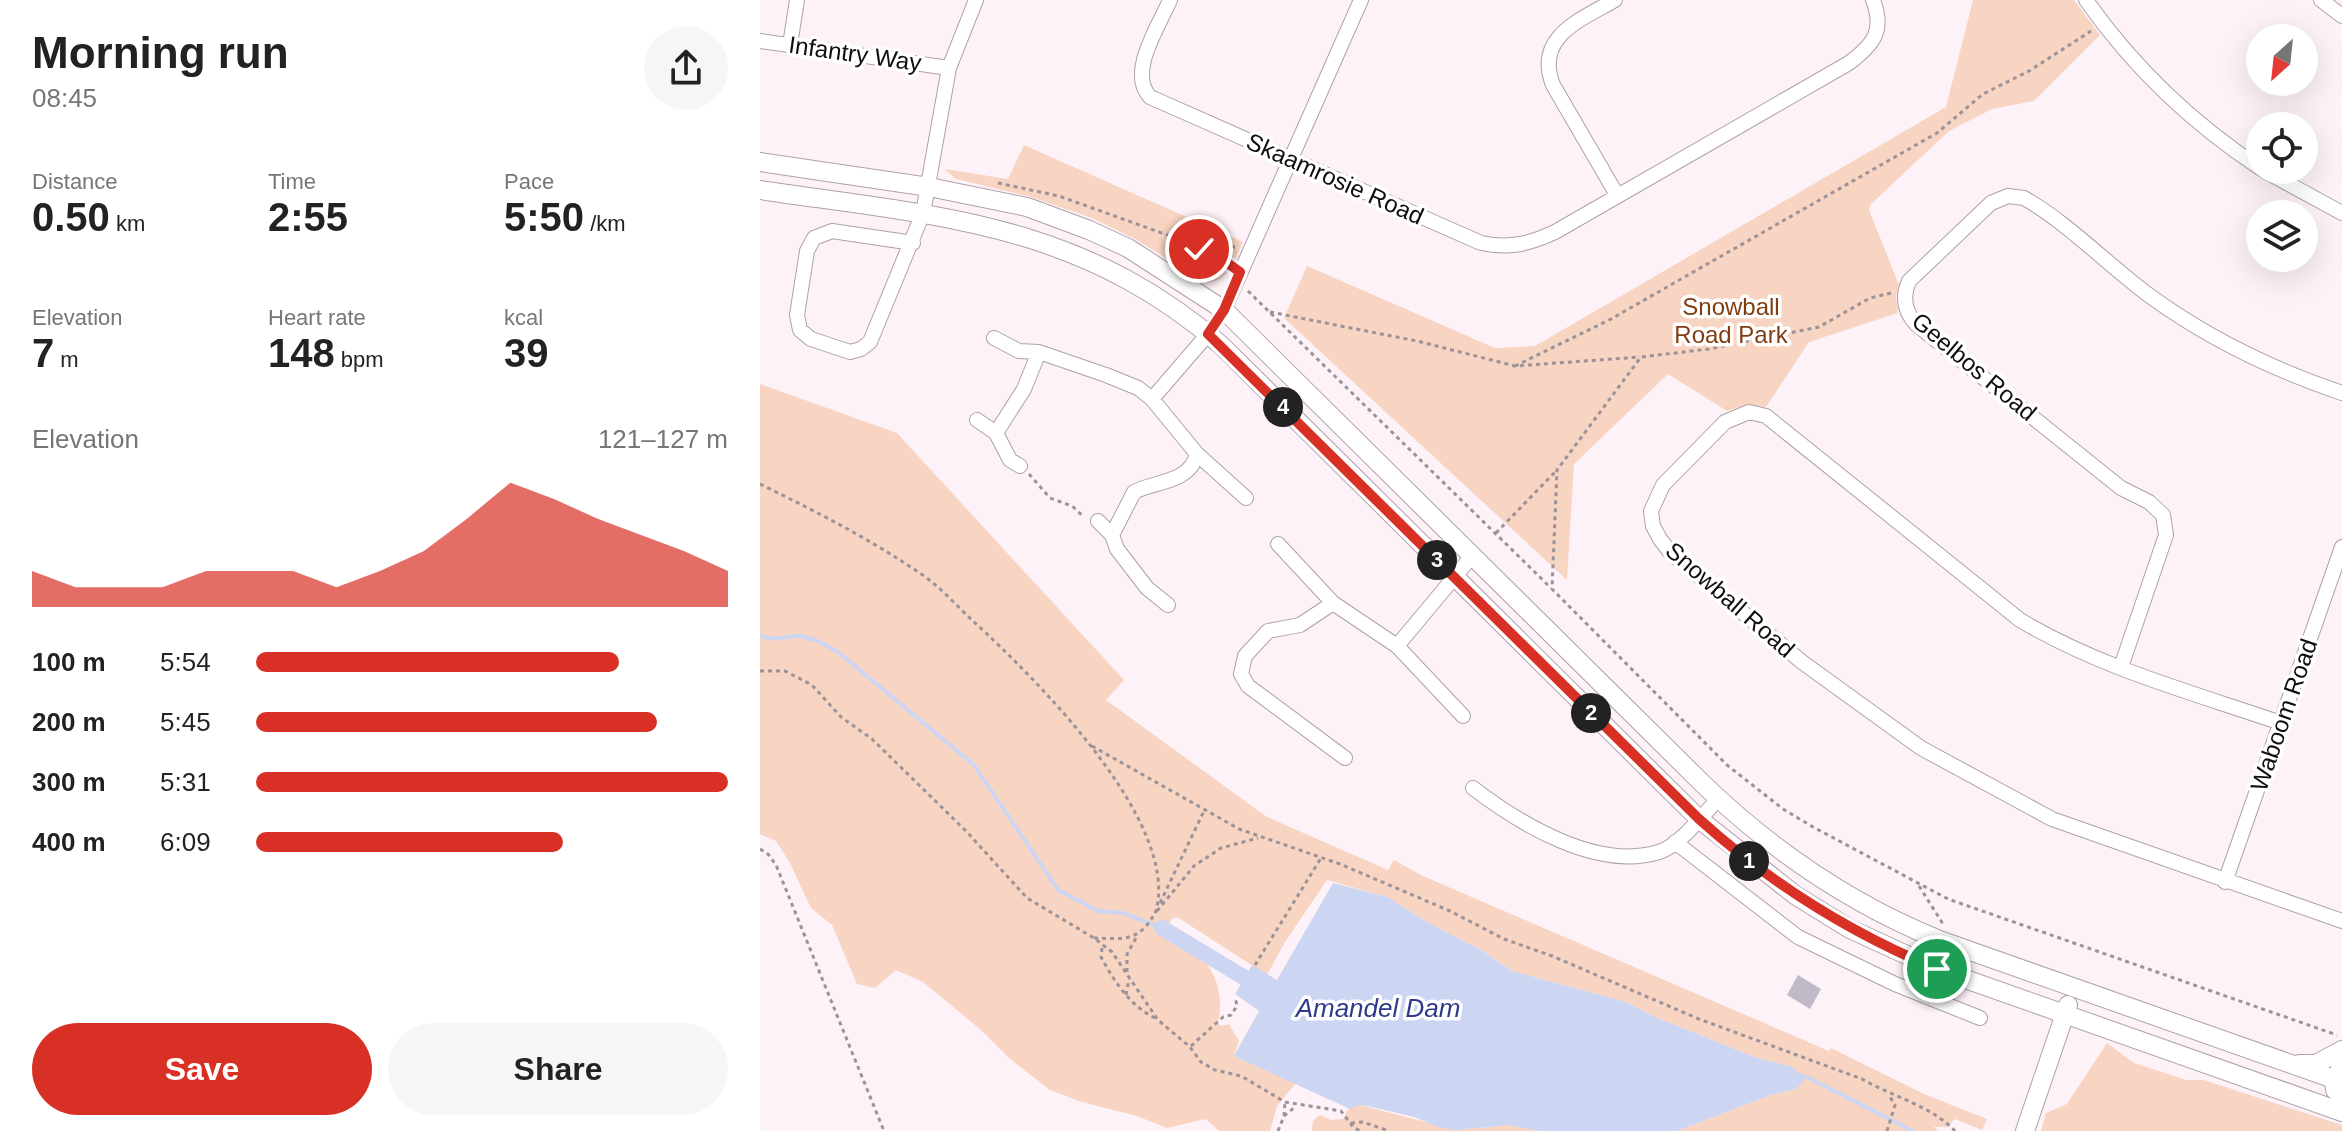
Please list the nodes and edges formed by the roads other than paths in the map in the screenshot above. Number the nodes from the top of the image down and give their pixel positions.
1 (797, 0) edge
2 (976, 0) edge
3 (1170, 0) edge
4 (1361, 0) edge
5 (1615, 0) edge
6 (1873, 0) edge
7 (2086, 0) edge
8 (2321, 0) edge
9 (2342, 16) edge
10 (760, 41) edge
11 (790, 45) junction
12 (949, 68) junction
13 (2246, 157) edge
14 (1289, 159) junction
15 (760, 162) edge
16 (2289, 184) edge
17 (929, 187) junction
18 (760, 190) edge
19 (1617, 195) junction
20 (923, 213) junction
21 (2342, 213) edge
22 (913, 243) junction
23 (1224, 310) junction
24 (1208, 334) junction
25 (994, 338) dead end
26 (1039, 352) junction
27 (2342, 393) edge
28 (1152, 399) junction
29 (977, 420) dead end
30 (996, 433) junction
31 (1197, 454) junction
32 (1020, 466) road end
33 (1246, 498) dead end
34 (1098, 521) road end
35 (1112, 535) junction
36 (1278, 544) dead end
37 (2342, 547) edge
38 (1472, 556) junction
39 (1454, 577) junction
40 (1333, 603) junction
41 (1168, 605) dead end
42 (1397, 646) junction
43 (2121, 667) junction
44 (1463, 716) dead end
45 (2281, 723) junction
46 (1345, 758) dead end
47 (1473, 788) dead end
48 (1718, 799) junction
49 (1699, 819) junction
50 (1675, 842) junction
51 (2225, 882) junction
52 (2342, 921) edge
53 (2074, 988) junction
54 (2065, 1014) junction
55 (1980, 1018) dead end
56 (2342, 1050) edge
57 (2342, 1058) edge
58 (2289, 1063) junction
59 (2339, 1085) edge
60 (2276, 1089) junction
61 (2342, 1112) edge
62 (2025, 1131) edge

1 - 11 street
2 - 12 street
3 - 14 street, Skaamrosie Road
4 - 14 street
5 - 19 street
6 - 19 street, Skaamrosie Road
7 - 13 street
8 - 9 street
10 - 11 street, Infantry Way
11 - 12 street, Infantry Way
12 - 17 street
14 - 19 street, Skaamrosie Road
14 - 23 street
15 - 17 street
16 - 21 street
17 - 20 street
17 - 23 street
18 - 20 street
20 - 22 street
20 - 24 street
22 - 22 street
23 - 24 street
23 - 38 street
24 - 28 street
24 - 39 street
25 - 26 street
26 - 28 street
26 - 30 street
27 - 43 street, Geelbos Road
28 - 31 street
29 - 30 street
30 - 32 street
31 - 33 street
31 - 35 street
34 - 35 street
35 - 41 street
36 - 40 street
37 - 45 street, Waboom Road
38 - 39 street
38 - 48 street
39 - 42 street
39 - 49 street
40 - 42 street
40 - 46 street
42 - 44 street
43 - 45 street, Snowball Road
43 - 51 street, Snowball Road
45 - 51 street, Waboom Road
47 - 50 street
48 - 49 street
48 - 53 street
49 - 50 street
49 - 54 street
50 - 55 street
51 - 52 street, Snowball Road
53 - 54 street
53 - 58 street
54 - 60 street
54 - 62 street
56 - 58 street
57 - 59 street
58 - 59 street
59 - 60 street
60 - 61 street

